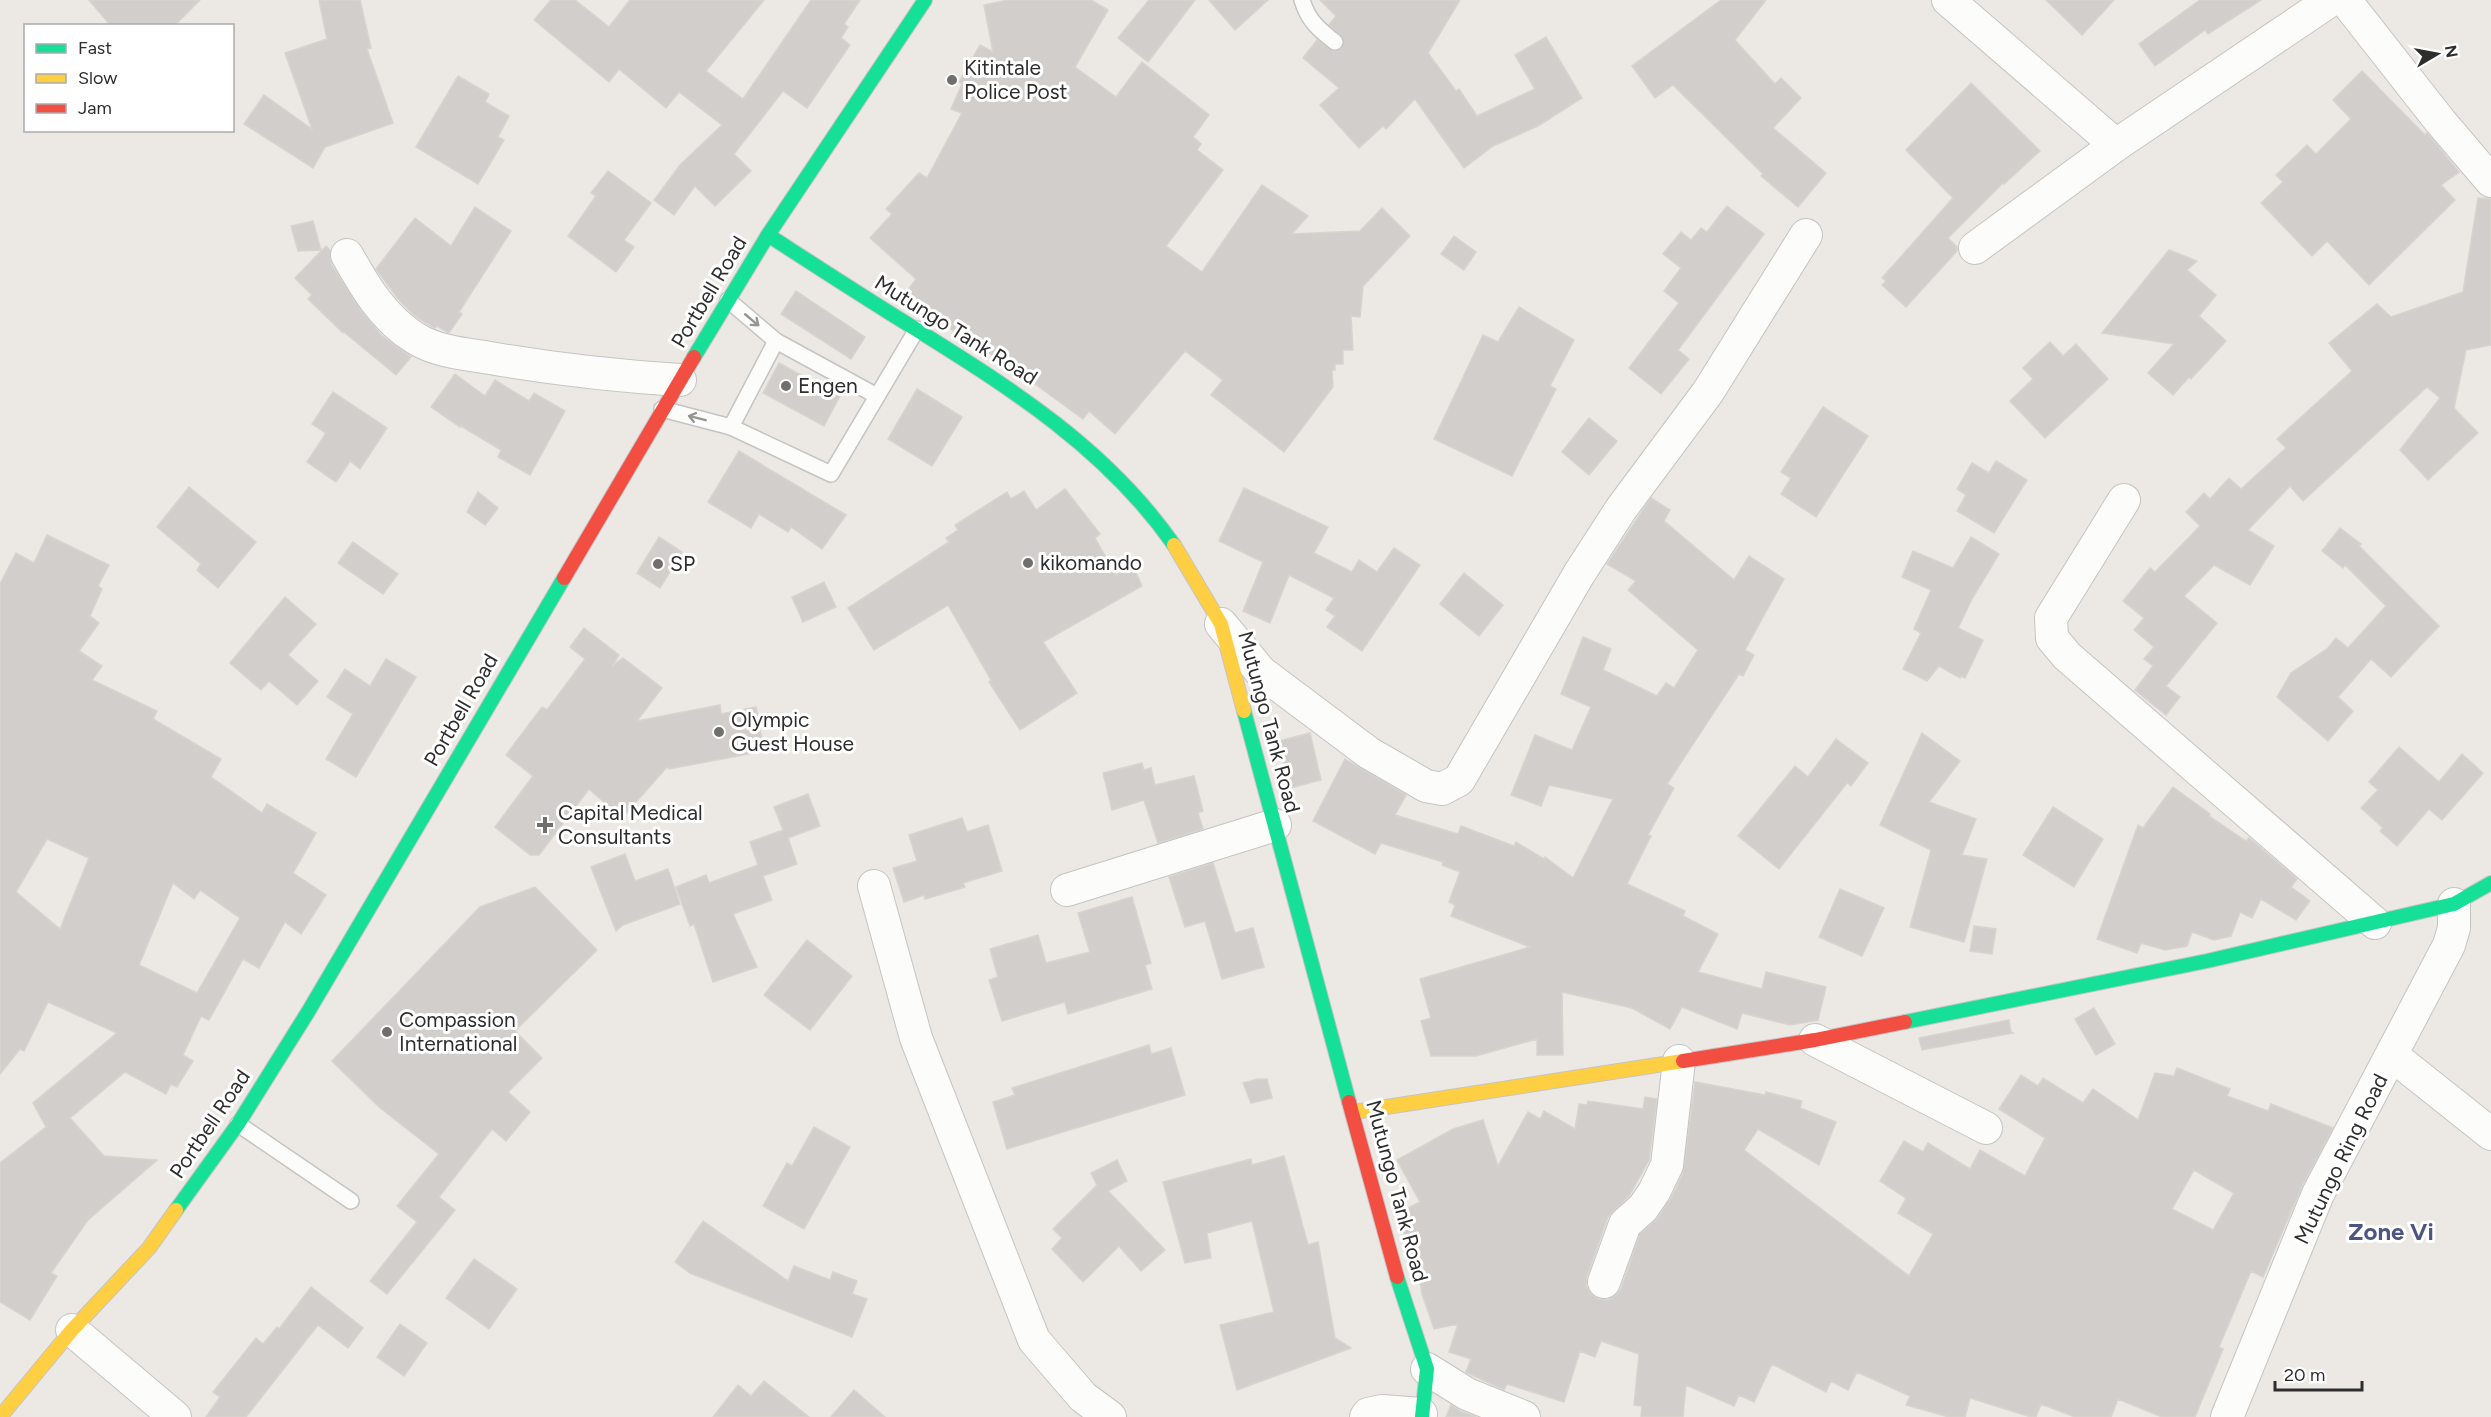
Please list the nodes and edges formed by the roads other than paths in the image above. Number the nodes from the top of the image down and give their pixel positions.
1 (925, 0) edge
2 (1302, 0) edge
3 (1948, 0) edge
4 (2331, 0) edge
5 (2345, 0) edge
6 (1335, 42) dead end
7 (2116, 145) junction
8 (2491, 181) edge
9 (768, 235) junction
10 (1806, 235) dead end
11 (1975, 248) dead end
12 (346, 255) dead end
13 (728, 300) junction
14 (917, 329) junction
15 (776, 341) junction
16 (680, 380) junction
17 (877, 396) junction
18 (662, 410) junction
19 (731, 427) junction
20 (2124, 500) dead end
21 (1221, 624) junction
22 (1275, 825) junction
23 (2491, 883) edge
24 (874, 886) dead end
25 (1067, 890) dead end
26 (2454, 904) junction
27 (2375, 923) junction
28 (1815, 1040) junction
29 (2393, 1056) junction
30 (1679, 1061) junction
31 (1354, 1112) junction
32 (238, 1124) junction
33 (1986, 1128) dead end
34 (2491, 1134) edge
35 (351, 1201) dead end
36 (1604, 1282) dead end
37 (72, 1330) junction
38 (1427, 1369) junction
39 (1421, 1416) edge
40 (0, 1417) edge
41 (175, 1417) edge
42 (1110, 1417) edge
43 (1366, 1417) edge
44 (1524, 1417) edge
45 (2227, 1417) edge

1 - 9 street, Portbell Road
2 - 6 lane
3 - 7 street
4 - 7 street
5 - 8 street
7 - 11 street
9 - 13 street, Portbell Road
9 - 14 street, Mutungo Tank Road
10 - 21 street
12 - 16 street
13 -> 15 lane
13 - 16 street, Portbell Road
14 - 17 lane
14 - 21 street, Mutungo Tank Road
15 - 17 lane
15 - 19 lane
16 - 18 street, Portbell Road
17 - 19 lane
19 -> 18 lane
18 - 32 street, Portbell Road
20 - 27 street
21 - 22 street, Mutungo Tank Road
22 - 25 street
22 - 31 street, Mutungo Tank Road
23 - 26 street
24 - 42 street
26 - 27 street
26 - 29 street, Mutungo Ring Road
27 - 28 street
28 - 30 street
28 - 33 street
29 - 34 street
29 - 45 street, Mutungo Ring Road
30 - 31 street
30 - 36 street
31 - 38 street, Mutungo Tank Road
32 - 35 lane
32 - 37 street, Portbell Road
37 - 40 street, Portbell Road
37 - 41 street
38 - 39 street, Mutungo Tank Road
38 - 44 street
39 - 43 street

